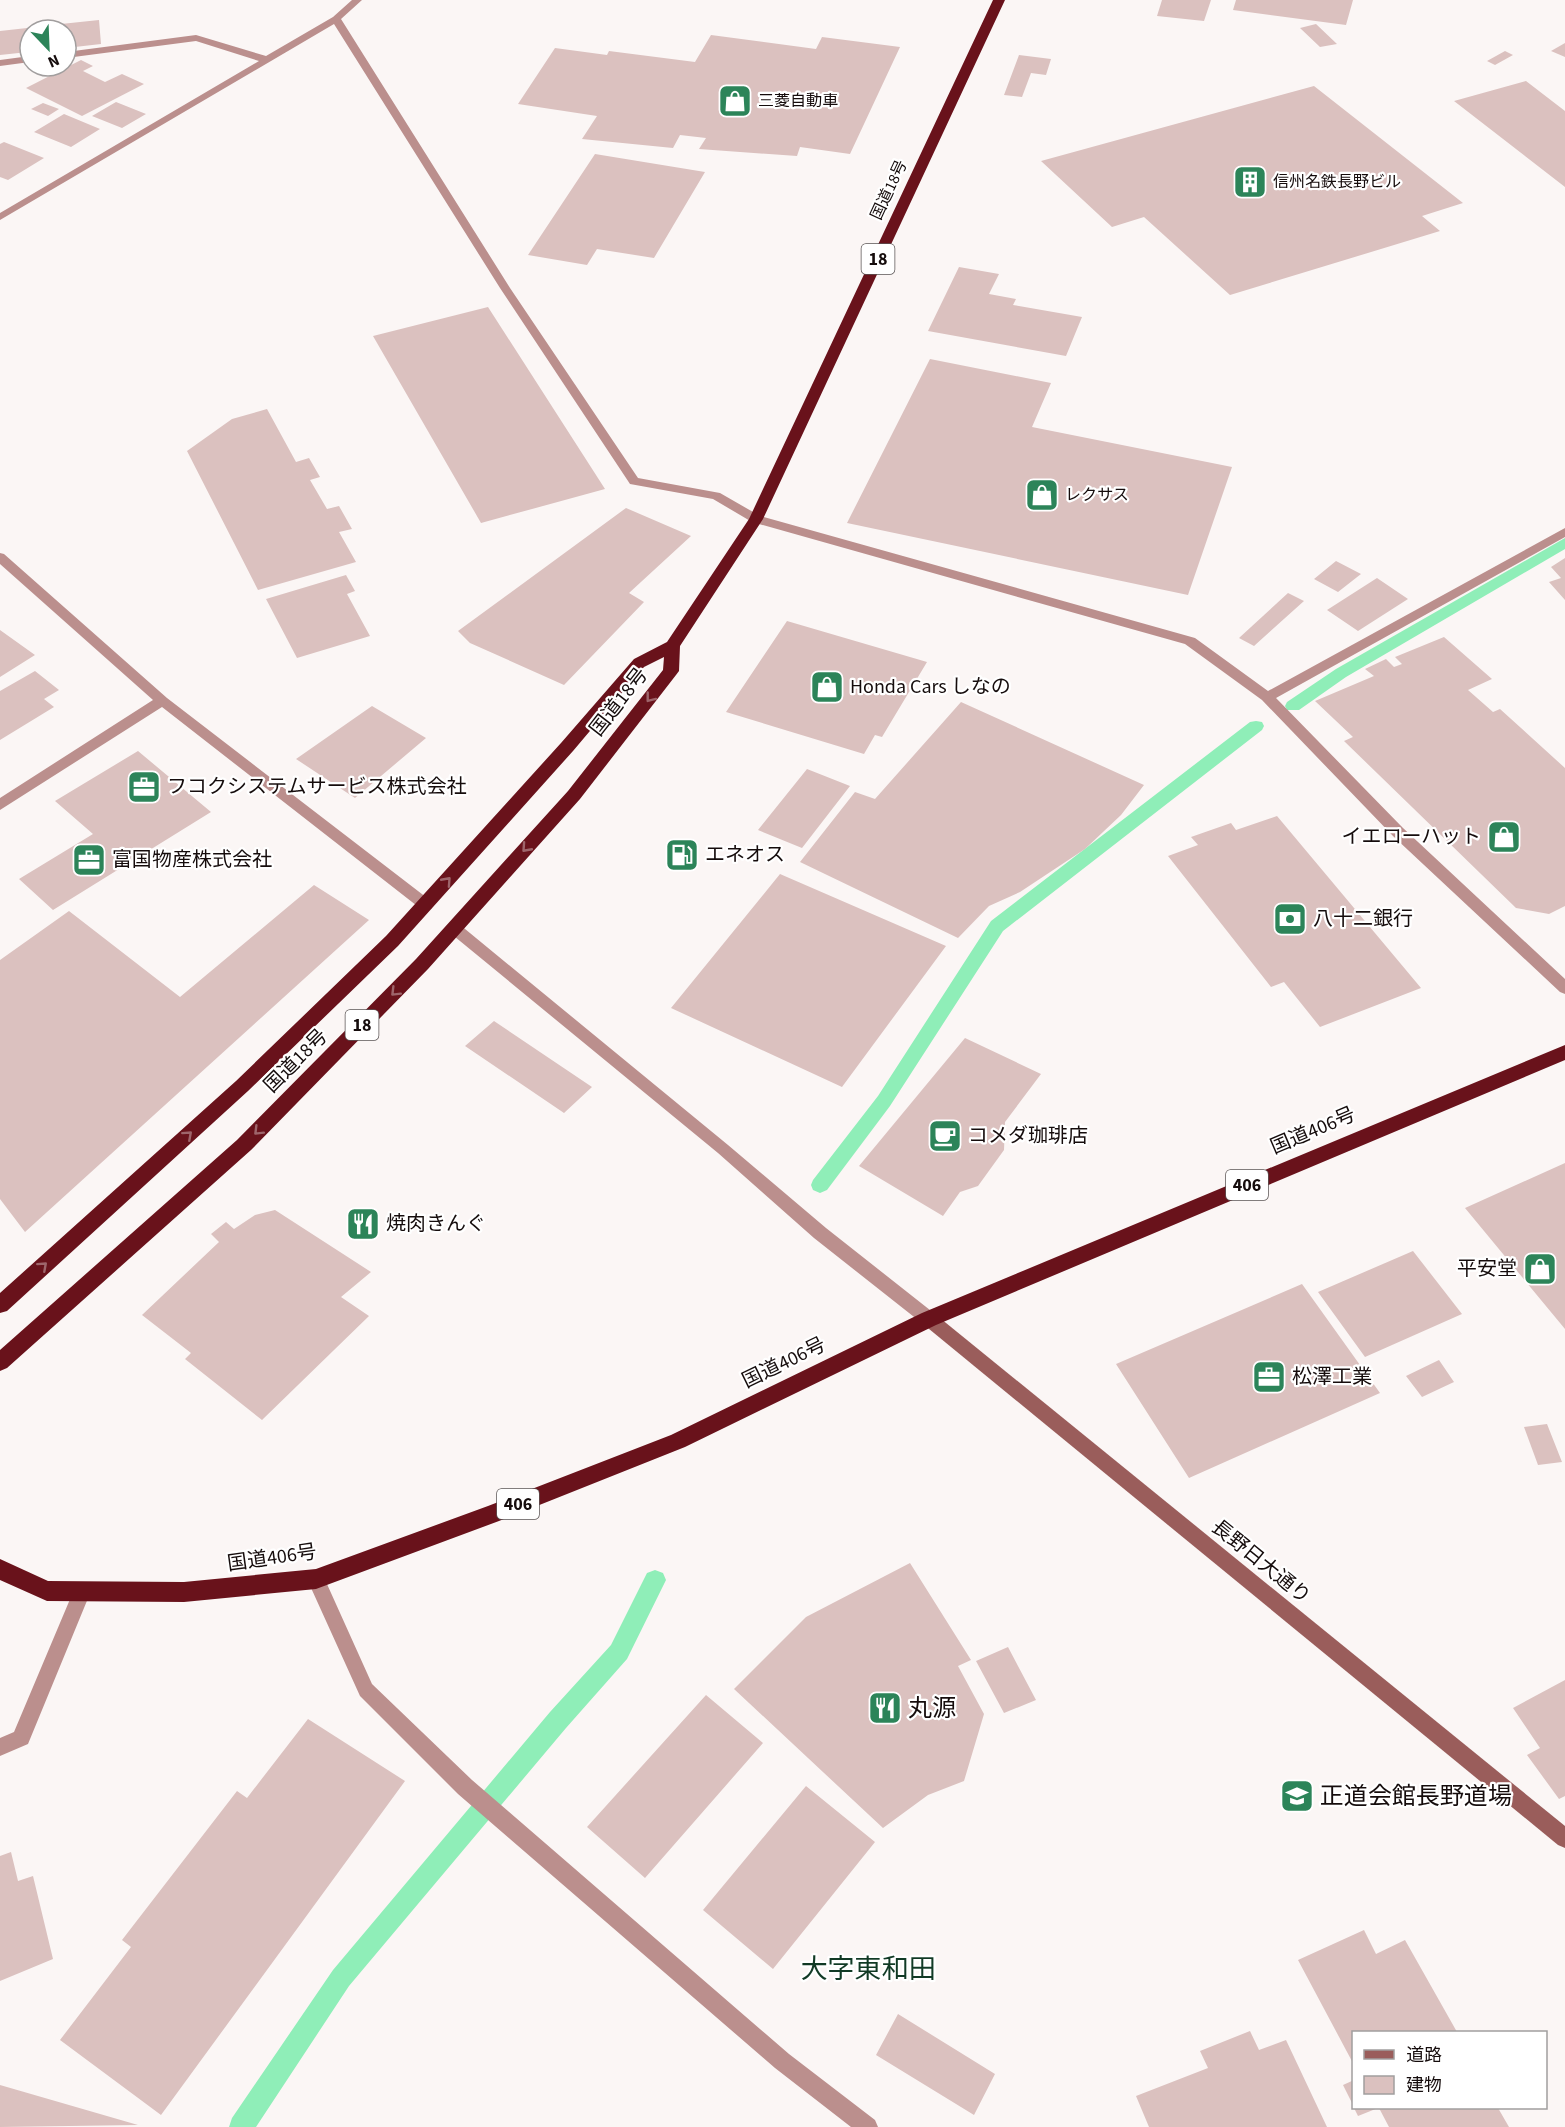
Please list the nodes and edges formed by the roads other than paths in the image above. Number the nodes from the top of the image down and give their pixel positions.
1 (357, 0) edge
2 (999, 0) edge
3 (336, 19) junction
4 (78, 53) edge
5 (267, 60) junction
6 (18, 61) edge
7 (0, 63) edge
8 (0, 217) edge
9 (756, 519) junction
10 (1565, 532) edge
11 (0, 557) edge
12 (672, 646) junction
13 (1267, 698) junction
14 (162, 701) junction
15 (0, 805) edge
16 (426, 905) junction
17 (454, 928) junction
18 (1565, 988) edge
19 (1565, 1052) edge
20 (0, 1305) edge
21 (929, 1319) junction
22 (0, 1362) edge
23 (0, 1569) edge
24 (316, 1579) junction
25 (82, 1591) junction
26 (0, 1747) edge
27 (1565, 1838) edge
28 (868, 2127) edge

1 - 3 street
2 - 9 highway, 国道18号 / 18
3 - 5 street
3 - 9 street
4 - 5 street
5 - 8 street
6 - 7 street
9 - 12 highway, 国道18号 / 18
9 - 13 street
10 - 13 street
11 - 14 street
16 -> 12 highway, 国道18号 / 18
12 -> 17 highway, 国道18号 / 18
13 - 18 street
14 - 15 street
14 - 16 street
20 -> 16 highway, 国道18号 / 18
17 - 21 street
17 -> 22 highway, 国道18号 / 18
19 - 21 highway, 国道406号 / 406
21 - 24 highway, 国道406号 / 406
21 - 27 street, 長野日大通り
23 - 25 highway, 国道406号 / 406
24 - 25 highway, 国道406号 / 406
24 - 28 street
25 - 26 street

